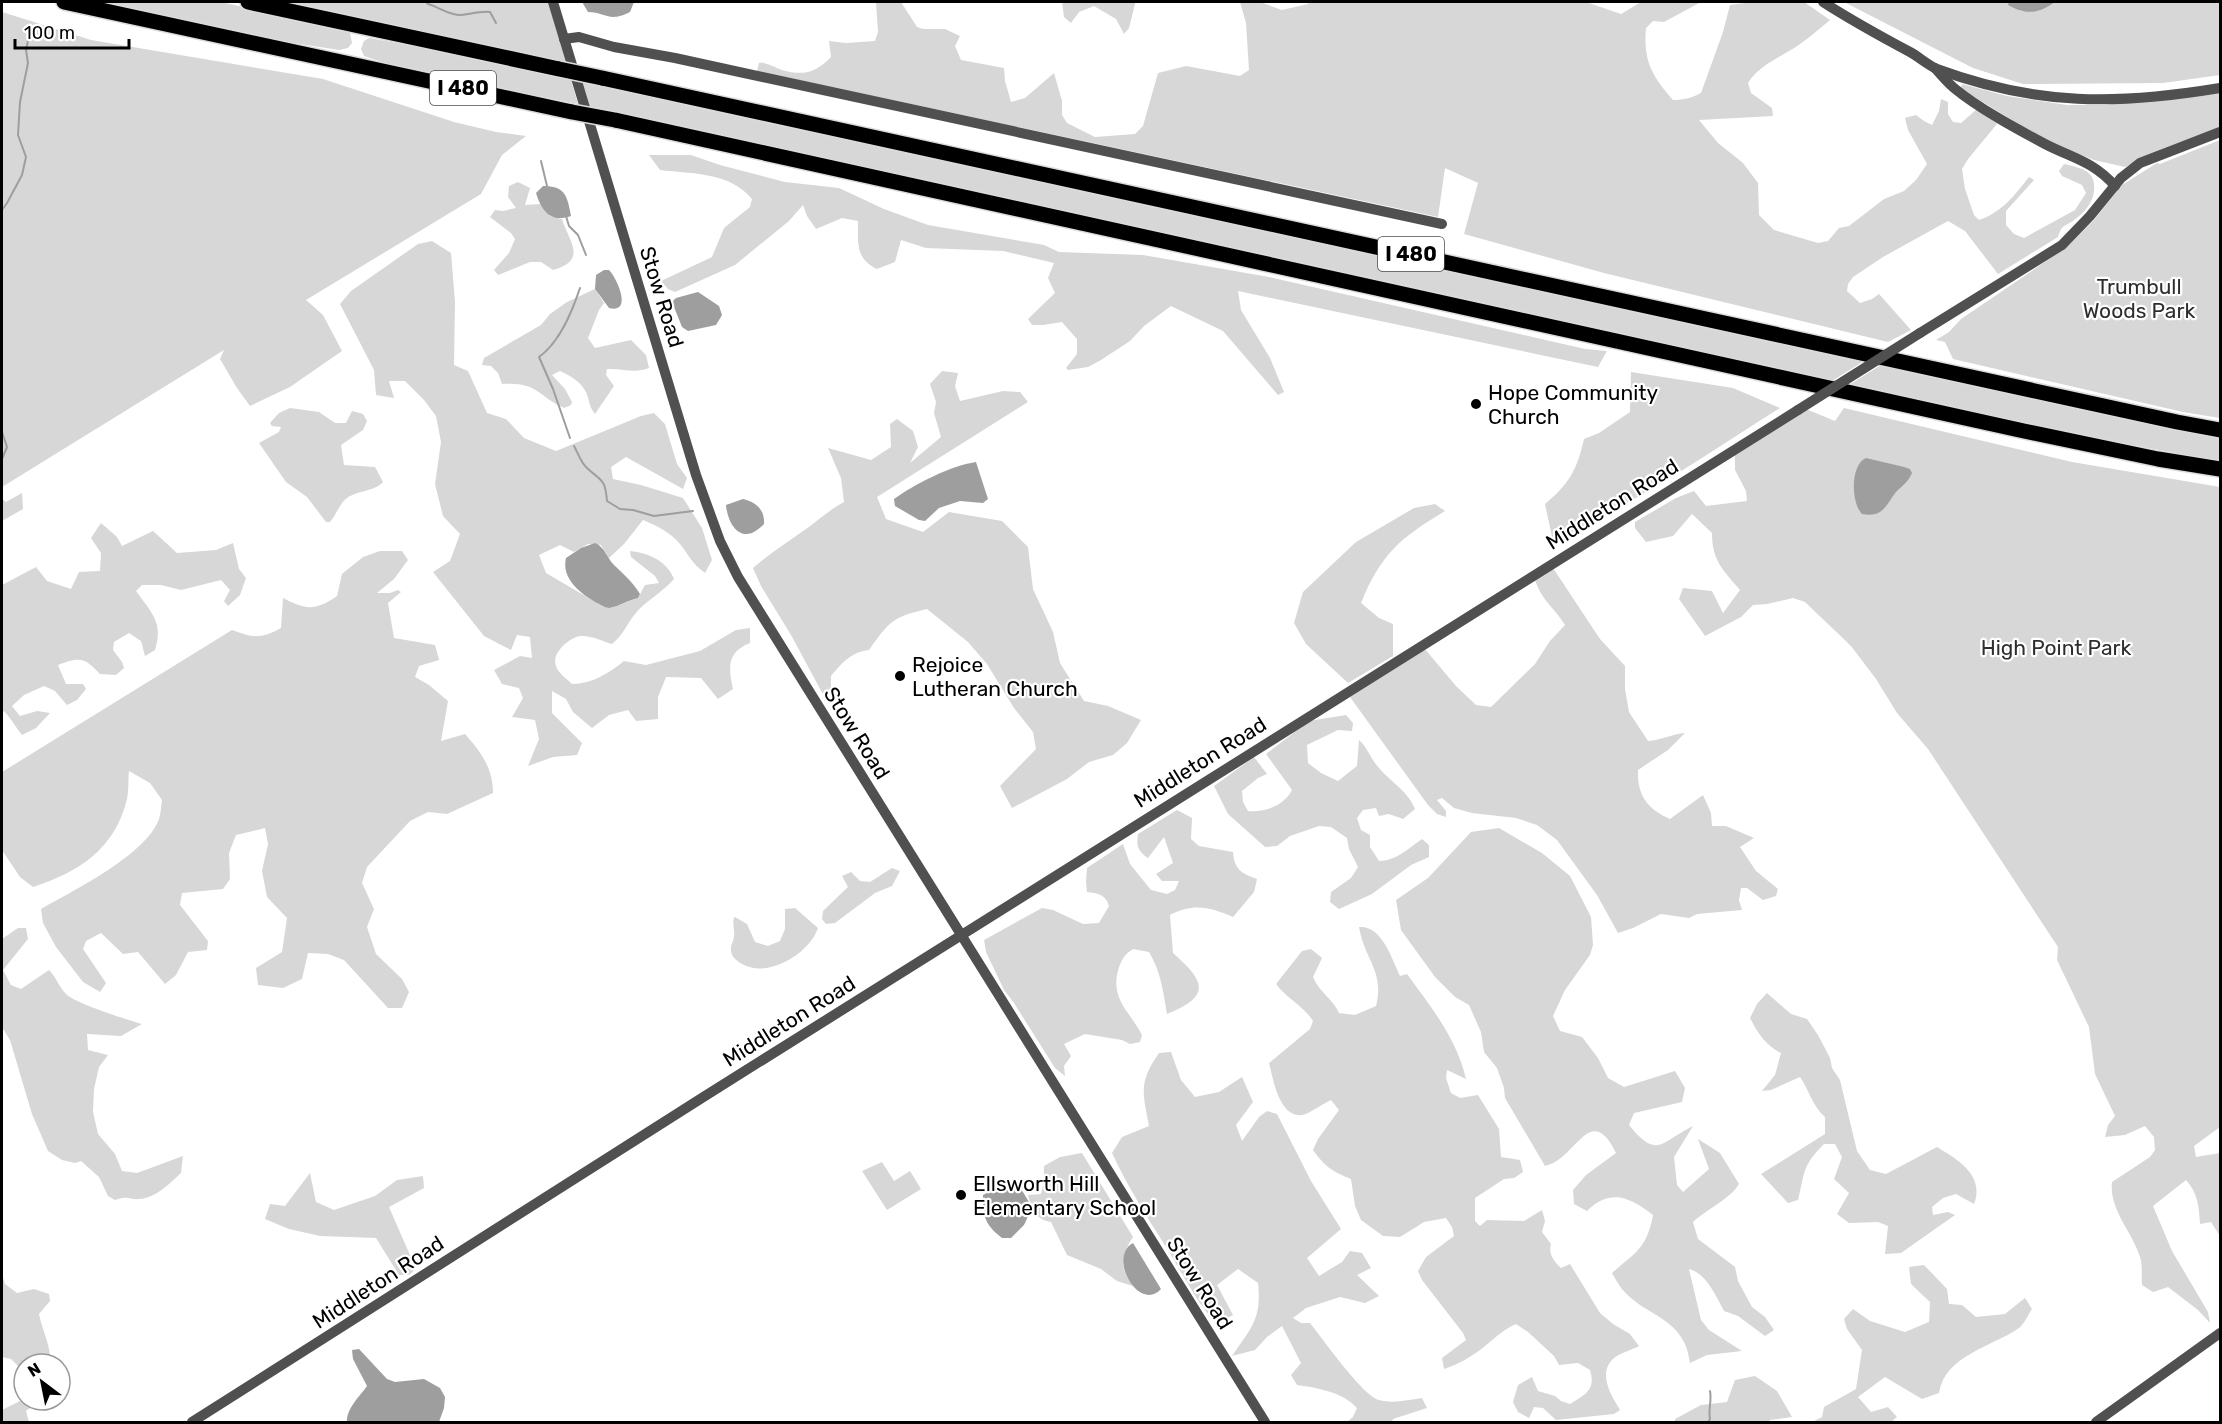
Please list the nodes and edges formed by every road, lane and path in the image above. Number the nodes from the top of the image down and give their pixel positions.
1 (64, 2) edge
2 (248, 2) edge
3 (553, 2) edge
4 (1823, 2) edge
5 (564, 39) junction
6 (1935, 68) junction
7 (2220, 88) edge
8 (2220, 132) edge
9 (2115, 186) junction
10 (1442, 224) dead end
11 (2220, 430) edge
12 (2220, 470) edge
13 (962, 937) junction
14 (2220, 1333) edge
15 (192, 1422) edge
16 (1264, 1422) edge
17 (2096, 1422) edge

1 - 12 highway, I 480, bridge
2 - 11 highway, I 480, bridge
3 - 5 street, Stow Road
4 - 6 street
5 - 10 street
5 - 13 street, Stow Road
6 - 7 street
6 - 9 street
8 - 9 street, Middleton Road
9 - 13 street, Middleton Road, bridge
13 - 15 street, Middleton Road
13 - 16 street, Stow Road
14 - 17 street

